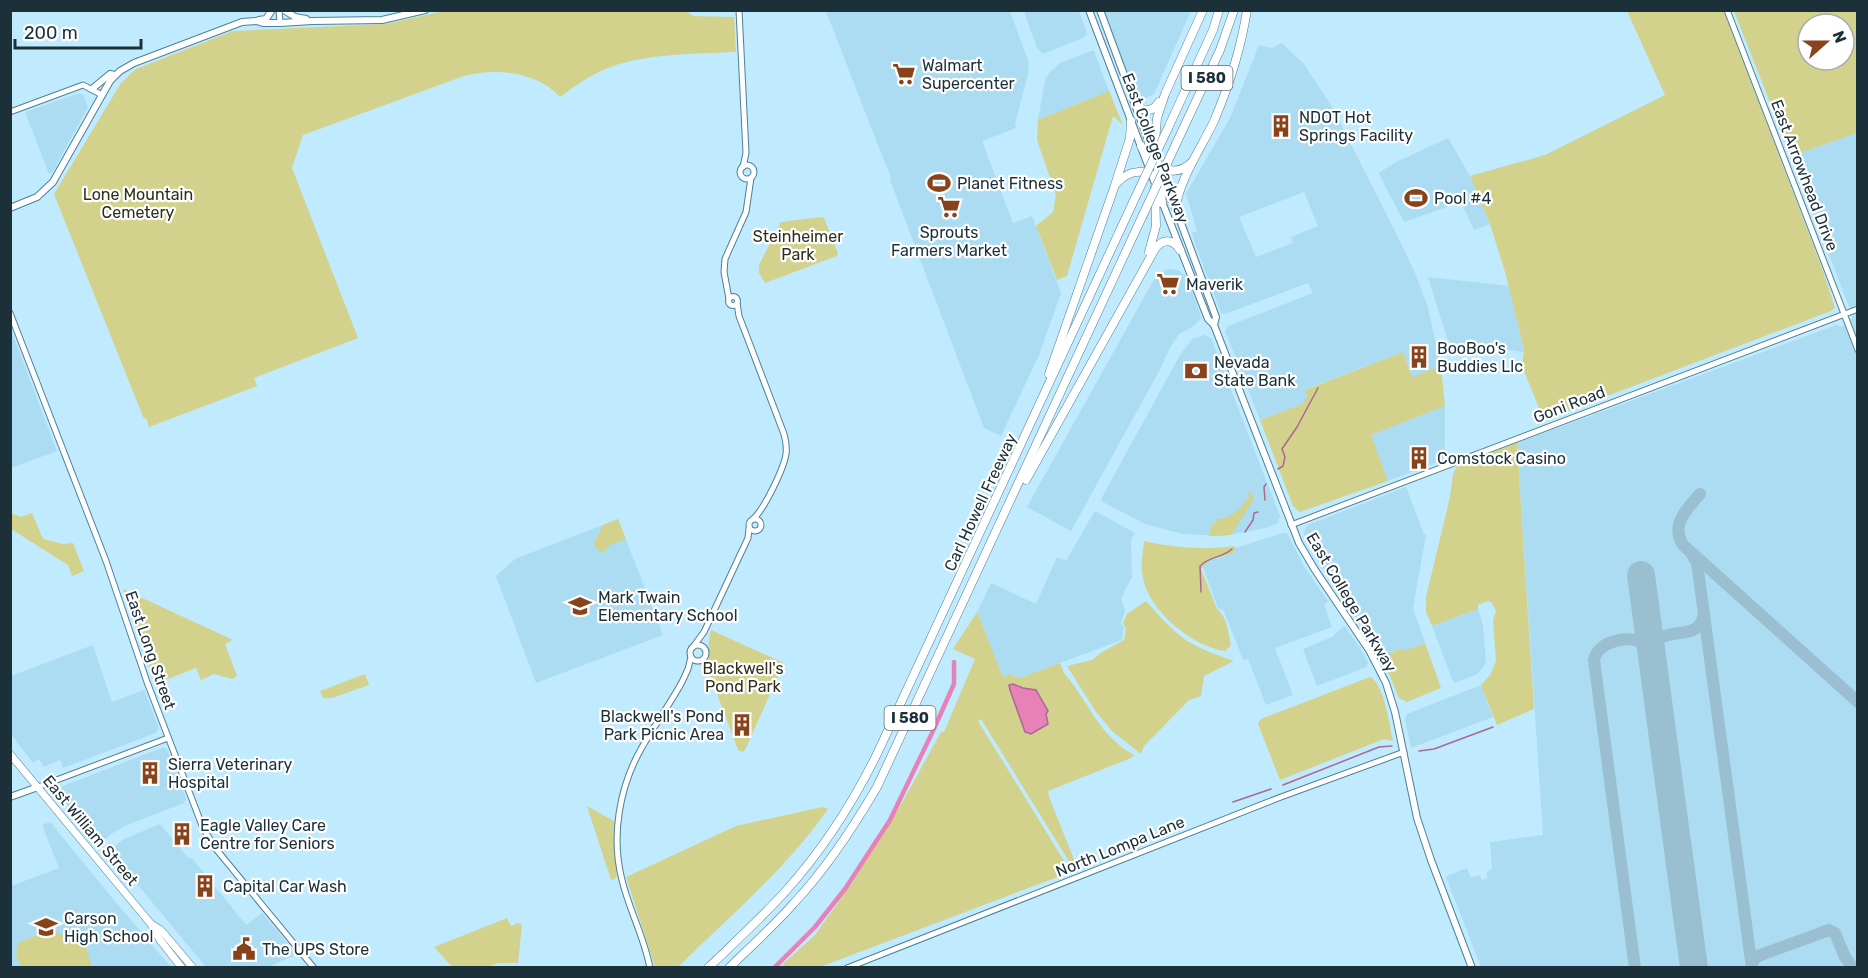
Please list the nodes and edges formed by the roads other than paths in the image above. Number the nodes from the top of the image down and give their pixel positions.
1 (272, 10) edge
2 (279, 10) edge
3 (284, 10) edge
4 (425, 10) edge
5 (1089, 10) edge
6 (1100, 10) edge
7 (1203, 10) edge
8 (1219, 10) edge
9 (1234, 10) edge
10 (1247, 10) edge
11 (1727, 10) edge
12 (739, 11) edge
13 (257, 21) junction
14 (312, 21) junction
15 (280, 23) junction
16 (115, 75) junction
17 (92, 89) junction
18 (1165, 94) junction
19 (102, 95) junction
20 (1135, 104) junction
21 (10, 112) edge
22 (1131, 122) junction
23 (1149, 142) joint
24 (1141, 146) junction
25 (746, 153) junction
26 (1195, 158) junction
27 (1155, 164) junction
28 (751, 166) junction
29 (742, 167) junction
30 (743, 178) junction
31 (752, 178) junction
32 (1155, 179) junction
33 (1114, 188) junction
34 (748, 189) junction
35 (1171, 199) junction
36 (1162, 203) joint
37 (10, 208) edge
38 (1176, 210) junction
39 (1180, 250) junction
40 (1144, 264) junction
41 (1857, 309) edge
42 (10, 313) edge
43 (1844, 315) junction
44 (1214, 325) junction
45 (1857, 350) edge
46 (1007, 475) junction
47 (1011, 500) junction
48 (762, 509) junction
49 (753, 519) junction
50 (760, 522) junction
51 (1291, 525) junction
52 (749, 528) junction
53 (756, 531) junction
54 (748, 538) junction
55 (706, 629) junction
56 (693, 646) junction
57 (705, 649) junction
58 (691, 657) junction
59 (702, 661) junction
60 (686, 674) junction
61 (168, 738) junction
62 (1404, 752) junction
63 (10, 754) edge
64 (38, 788) junction
65 (10, 797) edge
66 (151, 924) junction
67 (182, 968) edge
68 (193, 968) edge
69 (314, 968) edge
70 (650, 968) edge
71 (708, 968) edge
72 (729, 968) edge
73 (847, 968) edge
74 (1472, 968) edge

1 - 13 main road
2 - 15 street
3 - 14 main road
4 - 14 main road
5 - 22 main road, East College Parkway
6 - 20 main road, East College Parkway
7 - 18 highway
8 - 46 highway, Carl Howell Freeway / I 580, bridge
9 - 47 highway, Carl Howell Freeway / I 580, bridge
10 - 26 highway
11 - 43 street, East Arrowhead Drive
12 - 25 street
13 - 15 main road
13 - 16 main road
14 - 15 main road
16 - 17 main road
16 - 19 main road
17 - 19 street
17 - 21 street
18 - 20 highway
18 - 27 highway
19 - 37 main road
20 - 23 main road, East College Parkway
22 - 24 main road, East College Parkway
22 - 33 highway
23 - 27 highway
24 - 27 highway
24 - 32 main road, East College Parkway
25 - 28 street
25 - 29 street
26 - 27 highway
26 - 38 highway
27 - 32 highway
27 - 35 main road, East College Parkway
28 - 29 street
28 - 31 street
29 - 30 street
30 - 31 street
30 - 34 street
31 - 34 street
32 - 33 highway
32 - 35 highway
32 - 36 highway
32 - 40 highway
33 - 46 highway
34 - 48 street
35 - 38 main road, East College Parkway
36 - 39 main road, East College Parkway
38 - 44 main road, East College Parkway
39 - 40 highway
39 - 44 main road, East College Parkway
40 - 47 highway
41 - 43 street, Goni Road
42 - 61 street, East Long Street
43 - 45 street, East Arrowhead Drive
43 - 51 street, Goni Road
44 - 51 main road, East College Parkway
46 - 71 highway, Carl Howell Freeway / I 580
47 - 72 highway, Carl Howell Freeway / I 580
48 - 49 street
48 - 50 street
49 - 50 street
49 - 52 street
50 - 53 street
51 - 62 main road, East College Parkway
52 - 53 street
52 - 54 street
53 - 54 street
54 - 55 street
55 - 56 street
55 - 57 street
56 - 57 street
56 - 58 street
57 - 59 street
58 - 59 street
58 - 60 street
59 - 60 street
60 - 70 street
61 - 64 street
61 - 69 street, East Long Street
62 - 73 street, North Lompa Lane
62 - 74 main road, East College Parkway
63 - 64 main road, East William Street
64 - 65 main road
64 - 66 main road, East William Street
66 - 67 main road, East William Street
66 - 68 main road, East William Street

